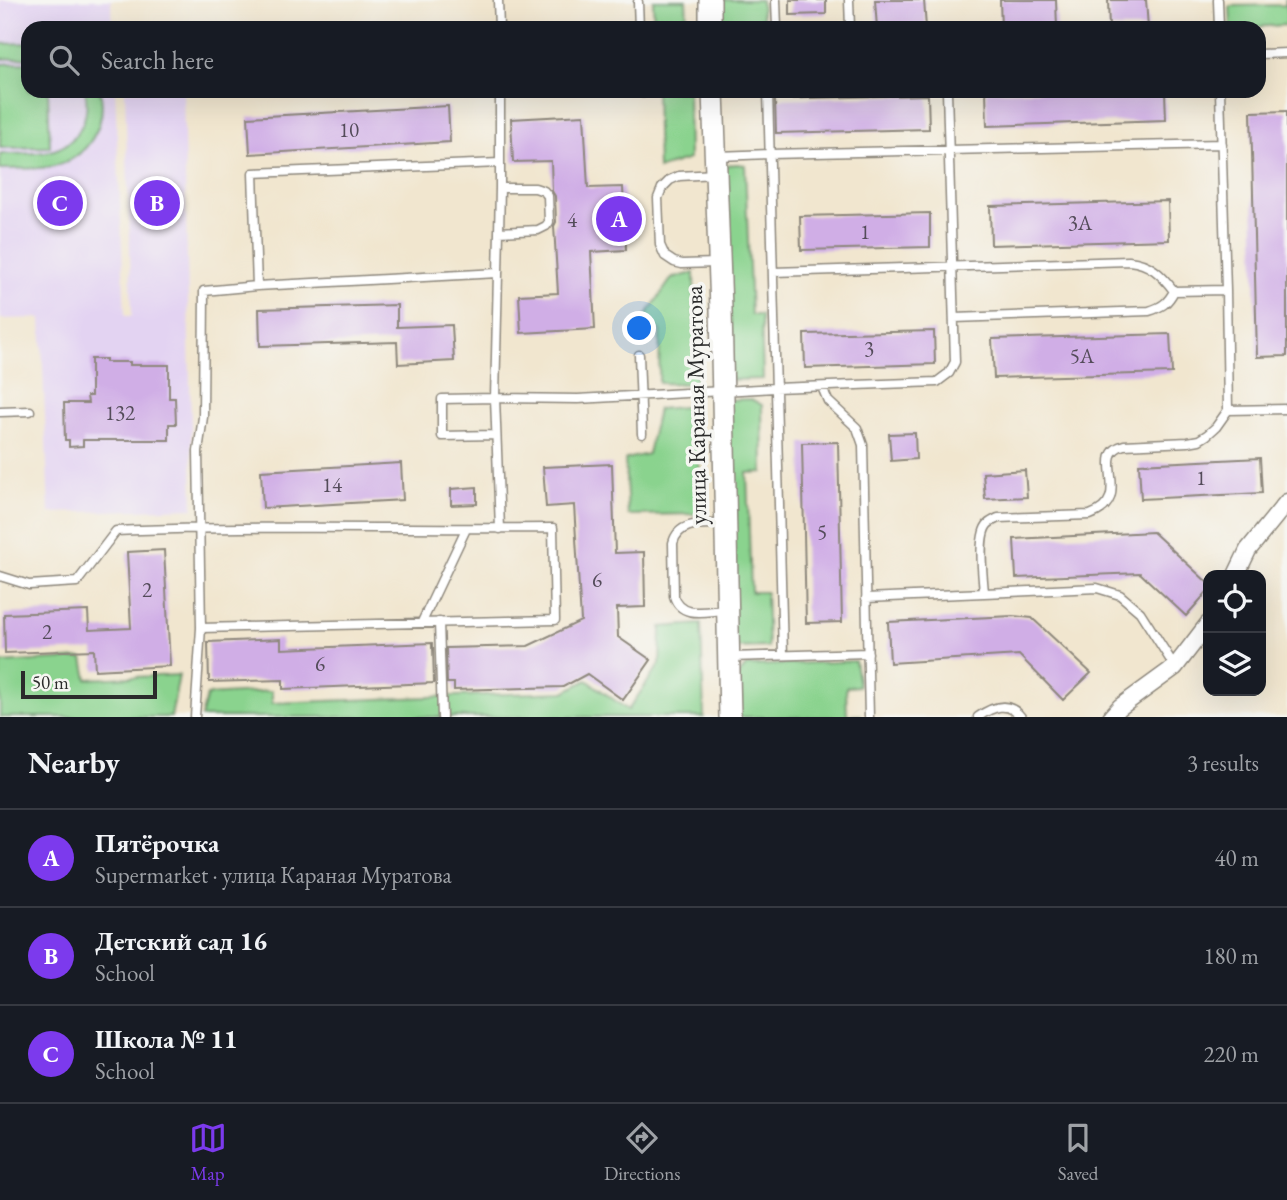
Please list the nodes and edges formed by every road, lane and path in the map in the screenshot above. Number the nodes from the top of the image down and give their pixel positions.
1 (498, 0) edge
2 (710, 0) edge
3 (776, 0) edge
4 (849, 0) edge
5 (1218, 0) edge
6 (638, 2) dead end
7 (499, 21) edge
8 (639, 21) edge
9 (710, 21) edge
10 (776, 21) edge
11 (850, 21) edge
12 (1219, 21) edge
13 (1287, 53) edge
14 (1266, 54) edge
15 (500, 98) edge
16 (713, 98) edge
17 (768, 98) edge
18 (947, 98) edge
19 (1220, 98) edge
20 (1222, 144) junction
21 (948, 150) junction
22 (770, 154) junction
23 (500, 163) junction
24 (716, 165) junction
25 (500, 188) junction
26 (499, 232) junction
27 (719, 263) junction
28 (953, 267) junction
29 (773, 272) junction
30 (498, 273) junction
31 (257, 286) junction
32 (1226, 290) junction
33 (1174, 291) junction
34 (954, 318) junction
35 (639, 355) dead end
36 (822, 387) junction
37 (775, 388) junction
38 (722, 391) junction
39 (640, 396) junction
40 (495, 398) junction
41 (1287, 409) edge
42 (1228, 410) junction
43 (30, 411) dead end
44 (0, 412) edge
45 (642, 434) dead end
46 (496, 435) junction
47 (1287, 502) edge
48 (725, 524) junction
49 (200, 528) junction
50 (466, 529) junction
51 (500, 529) junction
52 (1238, 570) edge
53 (0, 576) edge
54 (984, 593) junction
55 (866, 598) junction
56 (726, 610) junction
57 (422, 622) junction
58 (439, 622) junction
59 (201, 628) junction
60 (1203, 631) edge
61 (868, 653) junction
62 (783, 655) junction
63 (728, 657) junction
64 (1175, 667) junction
65 (194, 717) edge
66 (442, 717) edge
67 (730, 717) edge
68 (869, 717) edge
69 (978, 717) edge
70 (1021, 717) edge
71 (1111, 717) edge

1 - 7 lane
2 - 9 street
3 - 10 lane
4 - 11 lane
5 - 12 lane
6 - 8 lane
13 - 14 lane
15 - 23 lane
16 - 24 street, улица Караная Муратова
17 - 22 lane
18 - 21 lane
19 - 20 lane
20 - 21 lane
20 - 32 lane
21 - 22 lane
21 - 28 lane
22 - 24 lane
22 - 29 lane
23 - 25 lane
23 - 31 lane
24 - 27 street, улица Караная Муратова
24 - 27 lane
25 - 26 lane
25 - 26 lane
26 - 30 lane
27 - 38 street, улица Караная Муратова
28 - 29 lane
28 - 33 lane
28 - 34 lane
29 - 37 lane
30 - 31 lane
30 - 40 lane
31 - 49 lane
32 - 33 lane
32 - 42 lane
33 - 34 lane
34 - 36 lane
35 - 39 lane
36 - 37 lane
36 - 55 lane
37 - 38 lane
37 - 62 lane
38 - 39 lane
38 - 48 street, улица Караная Муратова
39 - 40 lane
39 - 45 lane
40 - 46 lane
40 - 46 lane
41 - 42 lane
42 - 54 lane
43 - 44 lane
46 - 51 lane
47 - 52 street
48 - 56 street, улица Караная Муратова
48 - 56 lane
49 - 50 lane
49 - 53 lane
49 - 59 lane
50 - 51 lane
50 - 57 lane
51 - 58 lane
54 - 55 lane
54 - 64 lane
55 - 61 lane
56 - 63 street, улица Караная Муратова
57 - 58 lane
57 - 59 lane
58 - 66 lane
59 - 65 lane
60 - 64 street
61 - 62 lane
61 - 68 lane
62 - 63 lane
63 - 67 street, улица Караная Муратова
64 - 71 street
69 - 70 lane

